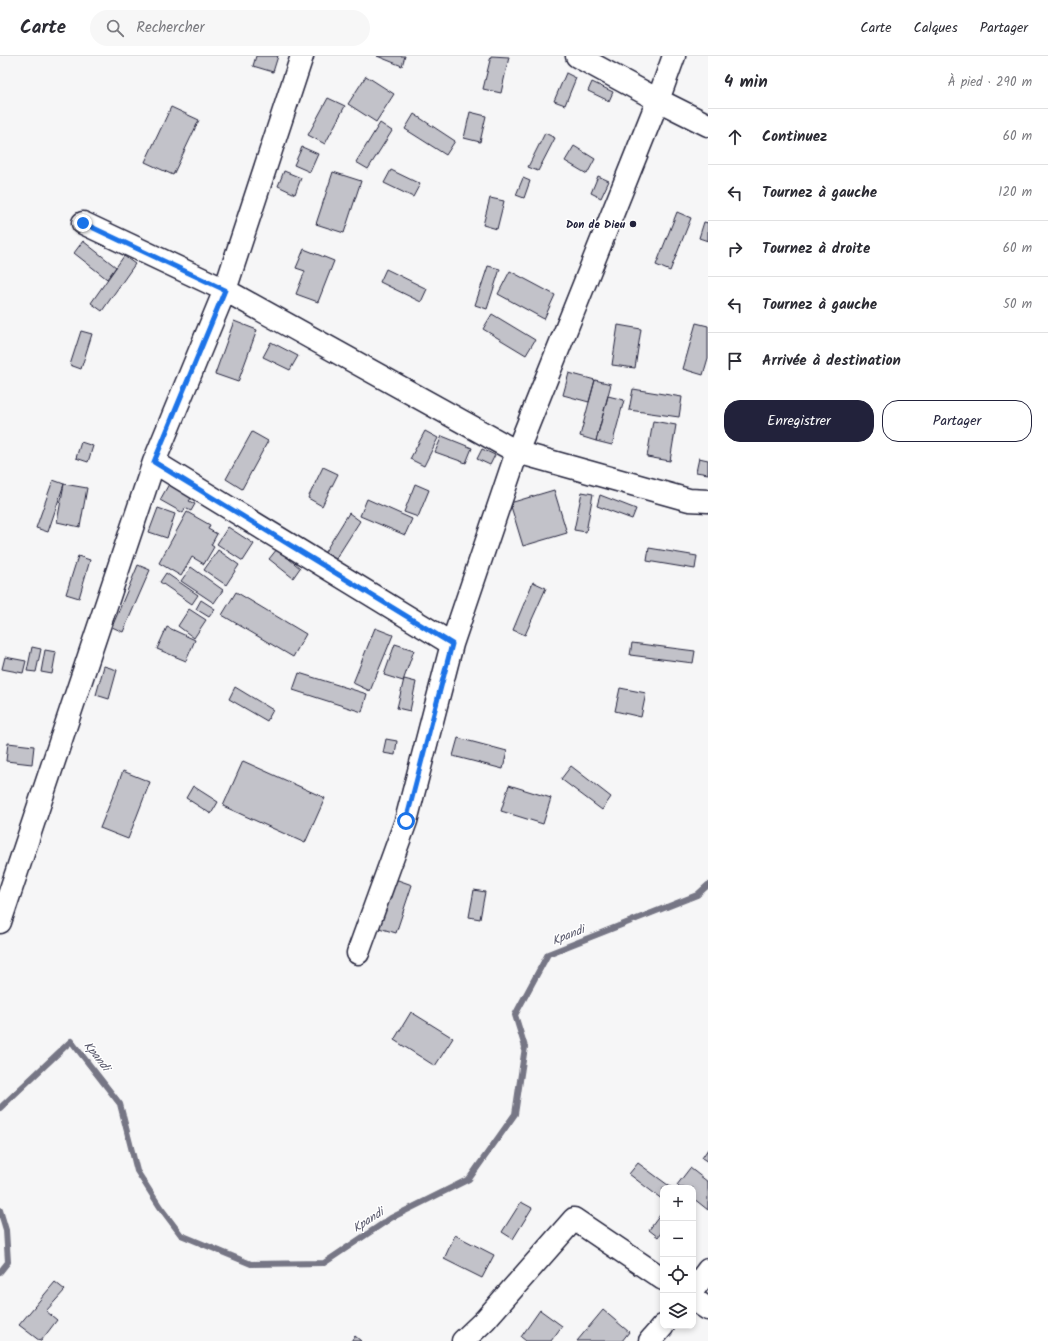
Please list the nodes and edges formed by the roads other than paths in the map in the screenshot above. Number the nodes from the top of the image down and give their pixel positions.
1 (302, 56) edge
2 (576, 56) edge
3 (674, 56) edge
4 (658, 100) junction
5 (708, 125) edge
6 (83, 223) dead end
7 (225, 290) junction
8 (517, 452) junction
9 (154, 462) junction
10 (708, 501) edge
11 (452, 644) junction
12 (0, 922) edge
13 (358, 953) dead end
14 (708, 1270) edge
15 (660, 1277) edge
16 (696, 1286) edge
17 (696, 1301) edge
18 (708, 1309) edge
19 (660, 1329) edge
20 (463, 1341) edge
21 (650, 1341) edge

1 - 7 street
2 - 4 street
3 - 4 street
4 - 5 street
4 - 8 street
6 - 7 street
7 - 8 street
7 - 9 street
8 - 10 street
8 - 11 street
9 - 11 street
9 - 12 street
11 - 13 street
14 - 16 street
15 - 20 street
17 - 18 street
19 - 21 street

